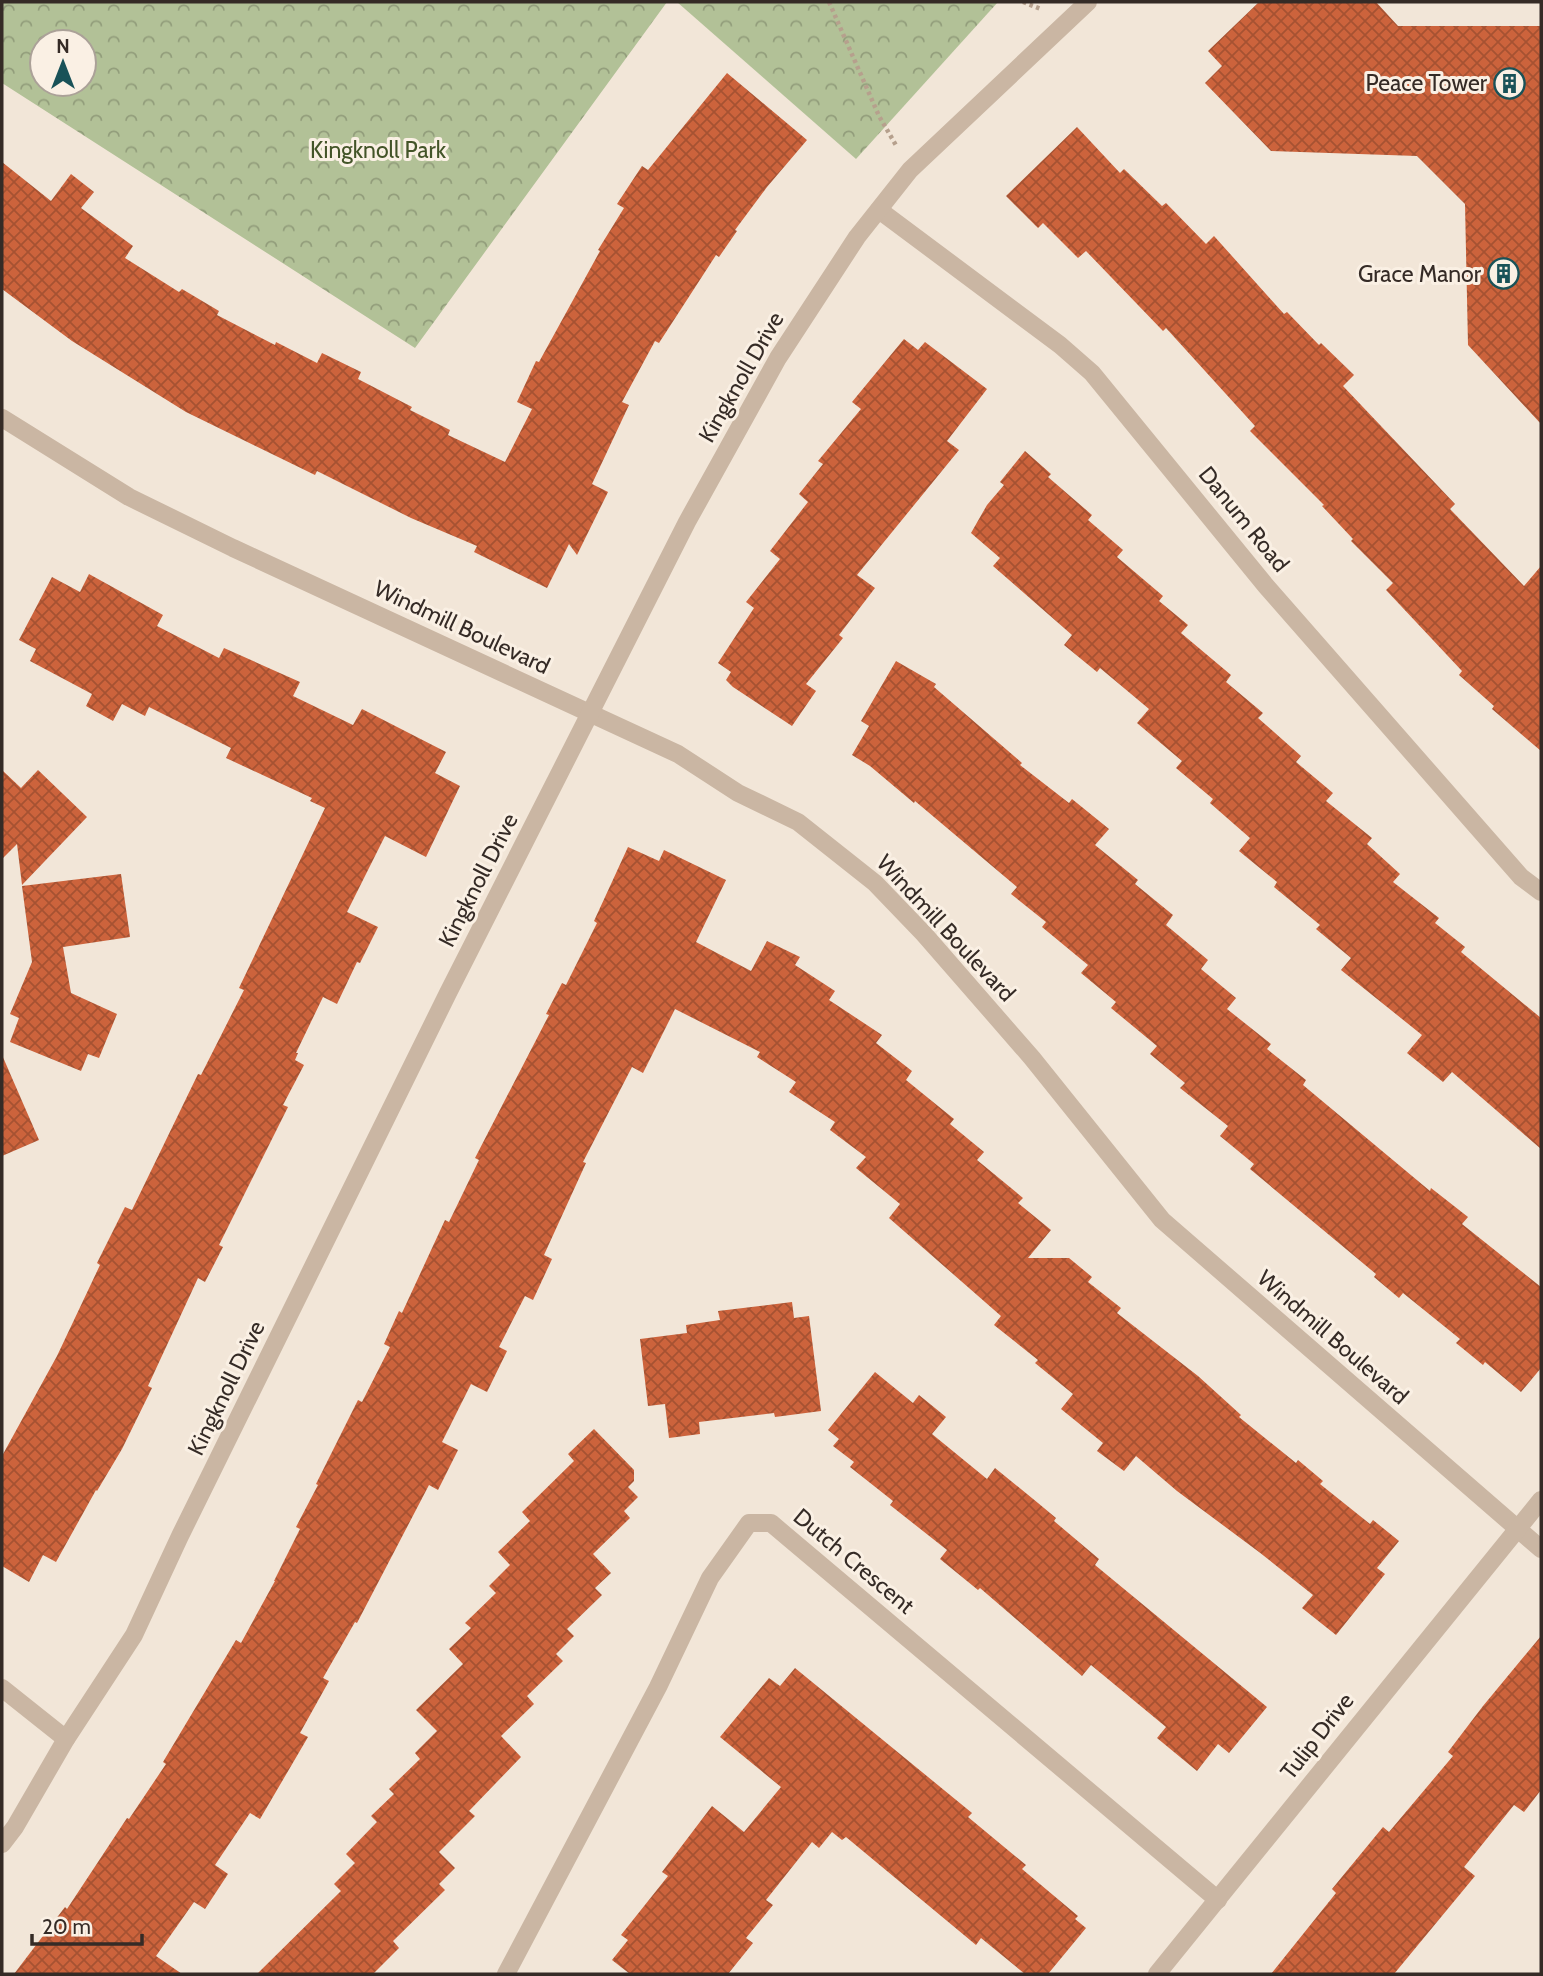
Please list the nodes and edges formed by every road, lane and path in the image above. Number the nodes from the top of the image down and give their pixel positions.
1 (829, 2) edge
2 (1088, 2) edge
3 (910, 170) junction
4 (879, 210) junction
5 (2, 418) edge
6 (590, 713) junction
7 (1541, 892) edge
8 (1541, 1500) edge
9 (1517, 1529) junction
10 (1541, 1549) edge
11 (2, 1688) edge
12 (66, 1739) junction
13 (2, 1844) edge
14 (1219, 1900) junction
15 (506, 1974) edge
16 (1157, 1974) edge

1 - 3 path
2 - 3 street, Kingknoll Drive
3 - 4 street, Kingknoll Drive
4 - 6 street, Kingknoll Drive
4 - 7 street, Danum Road
5 - 6 street, Windmill Boulevard
6 - 9 street, Windmill Boulevard
6 - 12 street, Kingknoll Drive
8 - 9 street, Tulip Drive
9 - 10 street, Windmill Boulevard
9 - 14 street, Tulip Drive
11 - 12 street
12 - 13 street, Kingknoll Drive
14 - 15 street, Dutch Crescent
14 - 16 street, Tulip Drive

